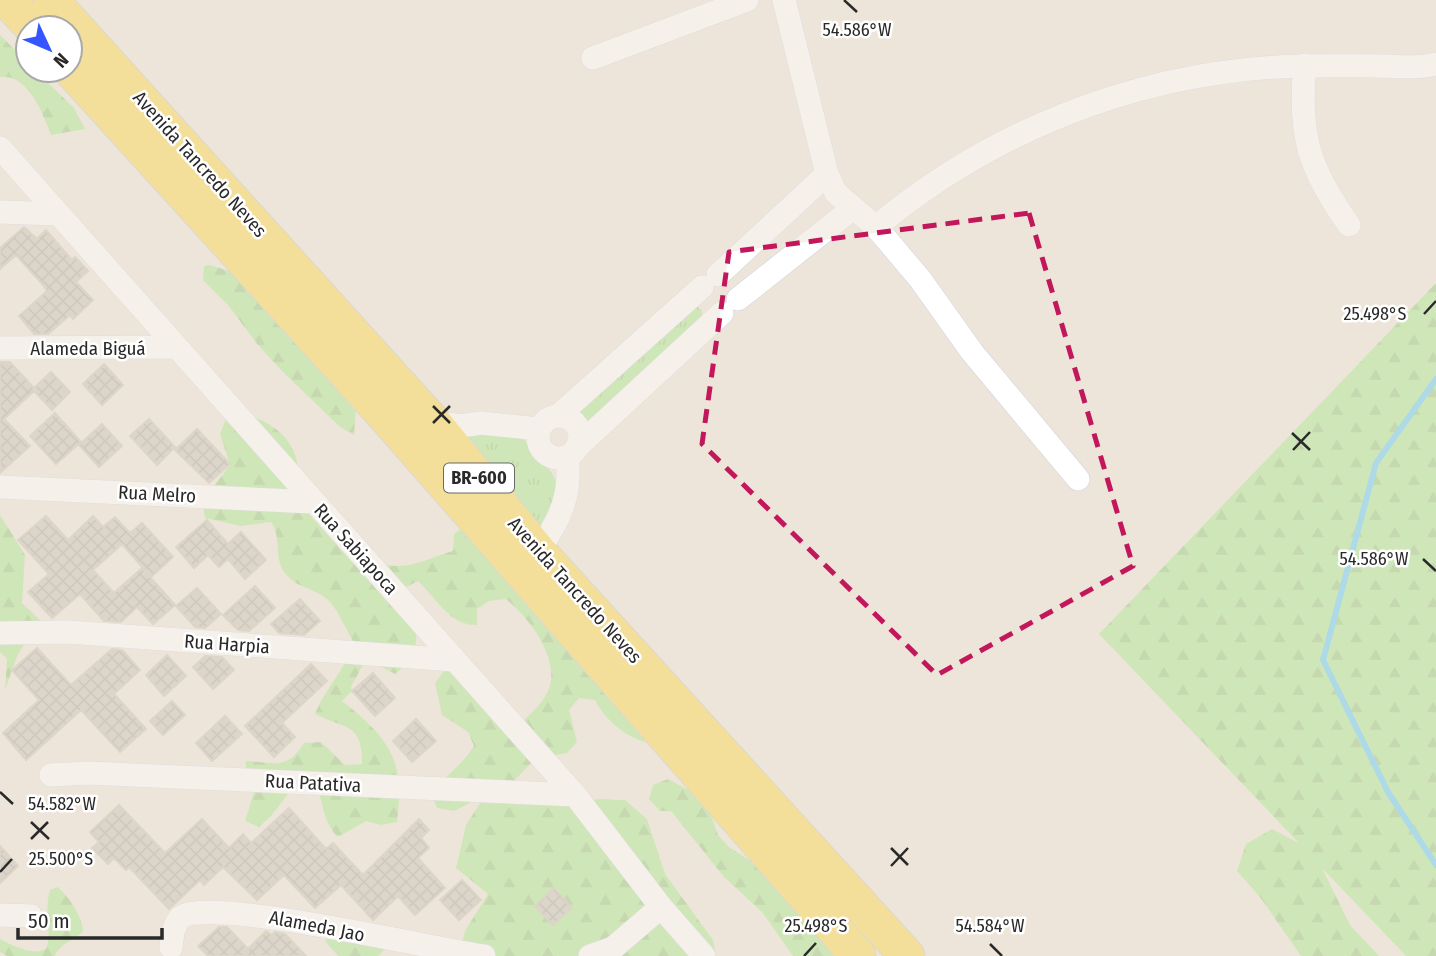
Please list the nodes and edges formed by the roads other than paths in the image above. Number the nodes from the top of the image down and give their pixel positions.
1 (7, 0) edge
2 (51, 0) edge
3 (747, 0) edge
4 (784, 0) edge
5 (20, 14) edge
6 (593, 58) dead end
7 (1436, 64) edge
8 (1305, 65) junction
9 (84, 84) edge
10 (0, 148) edge
11 (827, 174) junction
12 (852, 209) junction
13 (0, 212) edge
14 (57, 214) junction
15 (1349, 225) dead end
16 (876, 227) junction
17 (710, 281) junction
18 (730, 306) junction
19 (176, 347) junction
20 (0, 348) edge
21 (433, 422) junction
22 (549, 422) junction
23 (572, 452) junction
24 (1078, 479) dead end
25 (0, 487) edge
26 (313, 502) junction
27 (538, 551) junction
28 (0, 633) edge
29 (454, 660) junction
30 (51, 775) dead end
31 (575, 795) junction
32 (661, 907) junction
33 (0, 915) edge
34 (31, 916) dead end
35 (170, 947) dead end
36 (475, 955) edge
37 (590, 956) edge
38 (704, 956) edge
39 (858, 956) edge
40 (907, 956) edge

1 - 5 main road
2 - 21 main road, Avenida Tancredo Neves / BR-600
3 - 6 street
4 - 11 street
7 - 8 street
8 - 15 street
8 - 16 street
9 - 39 main road, Avenida Tancredo Neves / BR-600
10 - 14 street, Rua Sabiapoca
11 - 12 street
11 - 17 street
12 - 16 street
12 - 18 street
13 - 14 street
14 - 19 street, Rua Sabiapoca
16 - 24 street
17 - 18 street
17 - 18 street
17 - 22 street
18 - 23 street
19 - 20 street, Alameda Biguá
19 - 26 street, Rua Sabiapoca
21 - 22 street
21 - 27 main road, Avenida Tancredo Neves / BR-600
22 - 23 street
22 - 23 street
23 - 27 street
25 - 26 street, Rua Melro
26 - 29 street, Rua Sabiapoca
27 - 40 main road, Avenida Tancredo Neves / BR-600
28 - 29 street, Rua Harpia
29 - 31 street, Rua Sabiapoca
30 - 31 street, Rua Patativa
31 - 32 street, Rua Sabiapoca
32 - 37 street
32 - 38 street, Rua Sabiapoca
33 - 34 street
35 - 36 street, Alameda Jao

